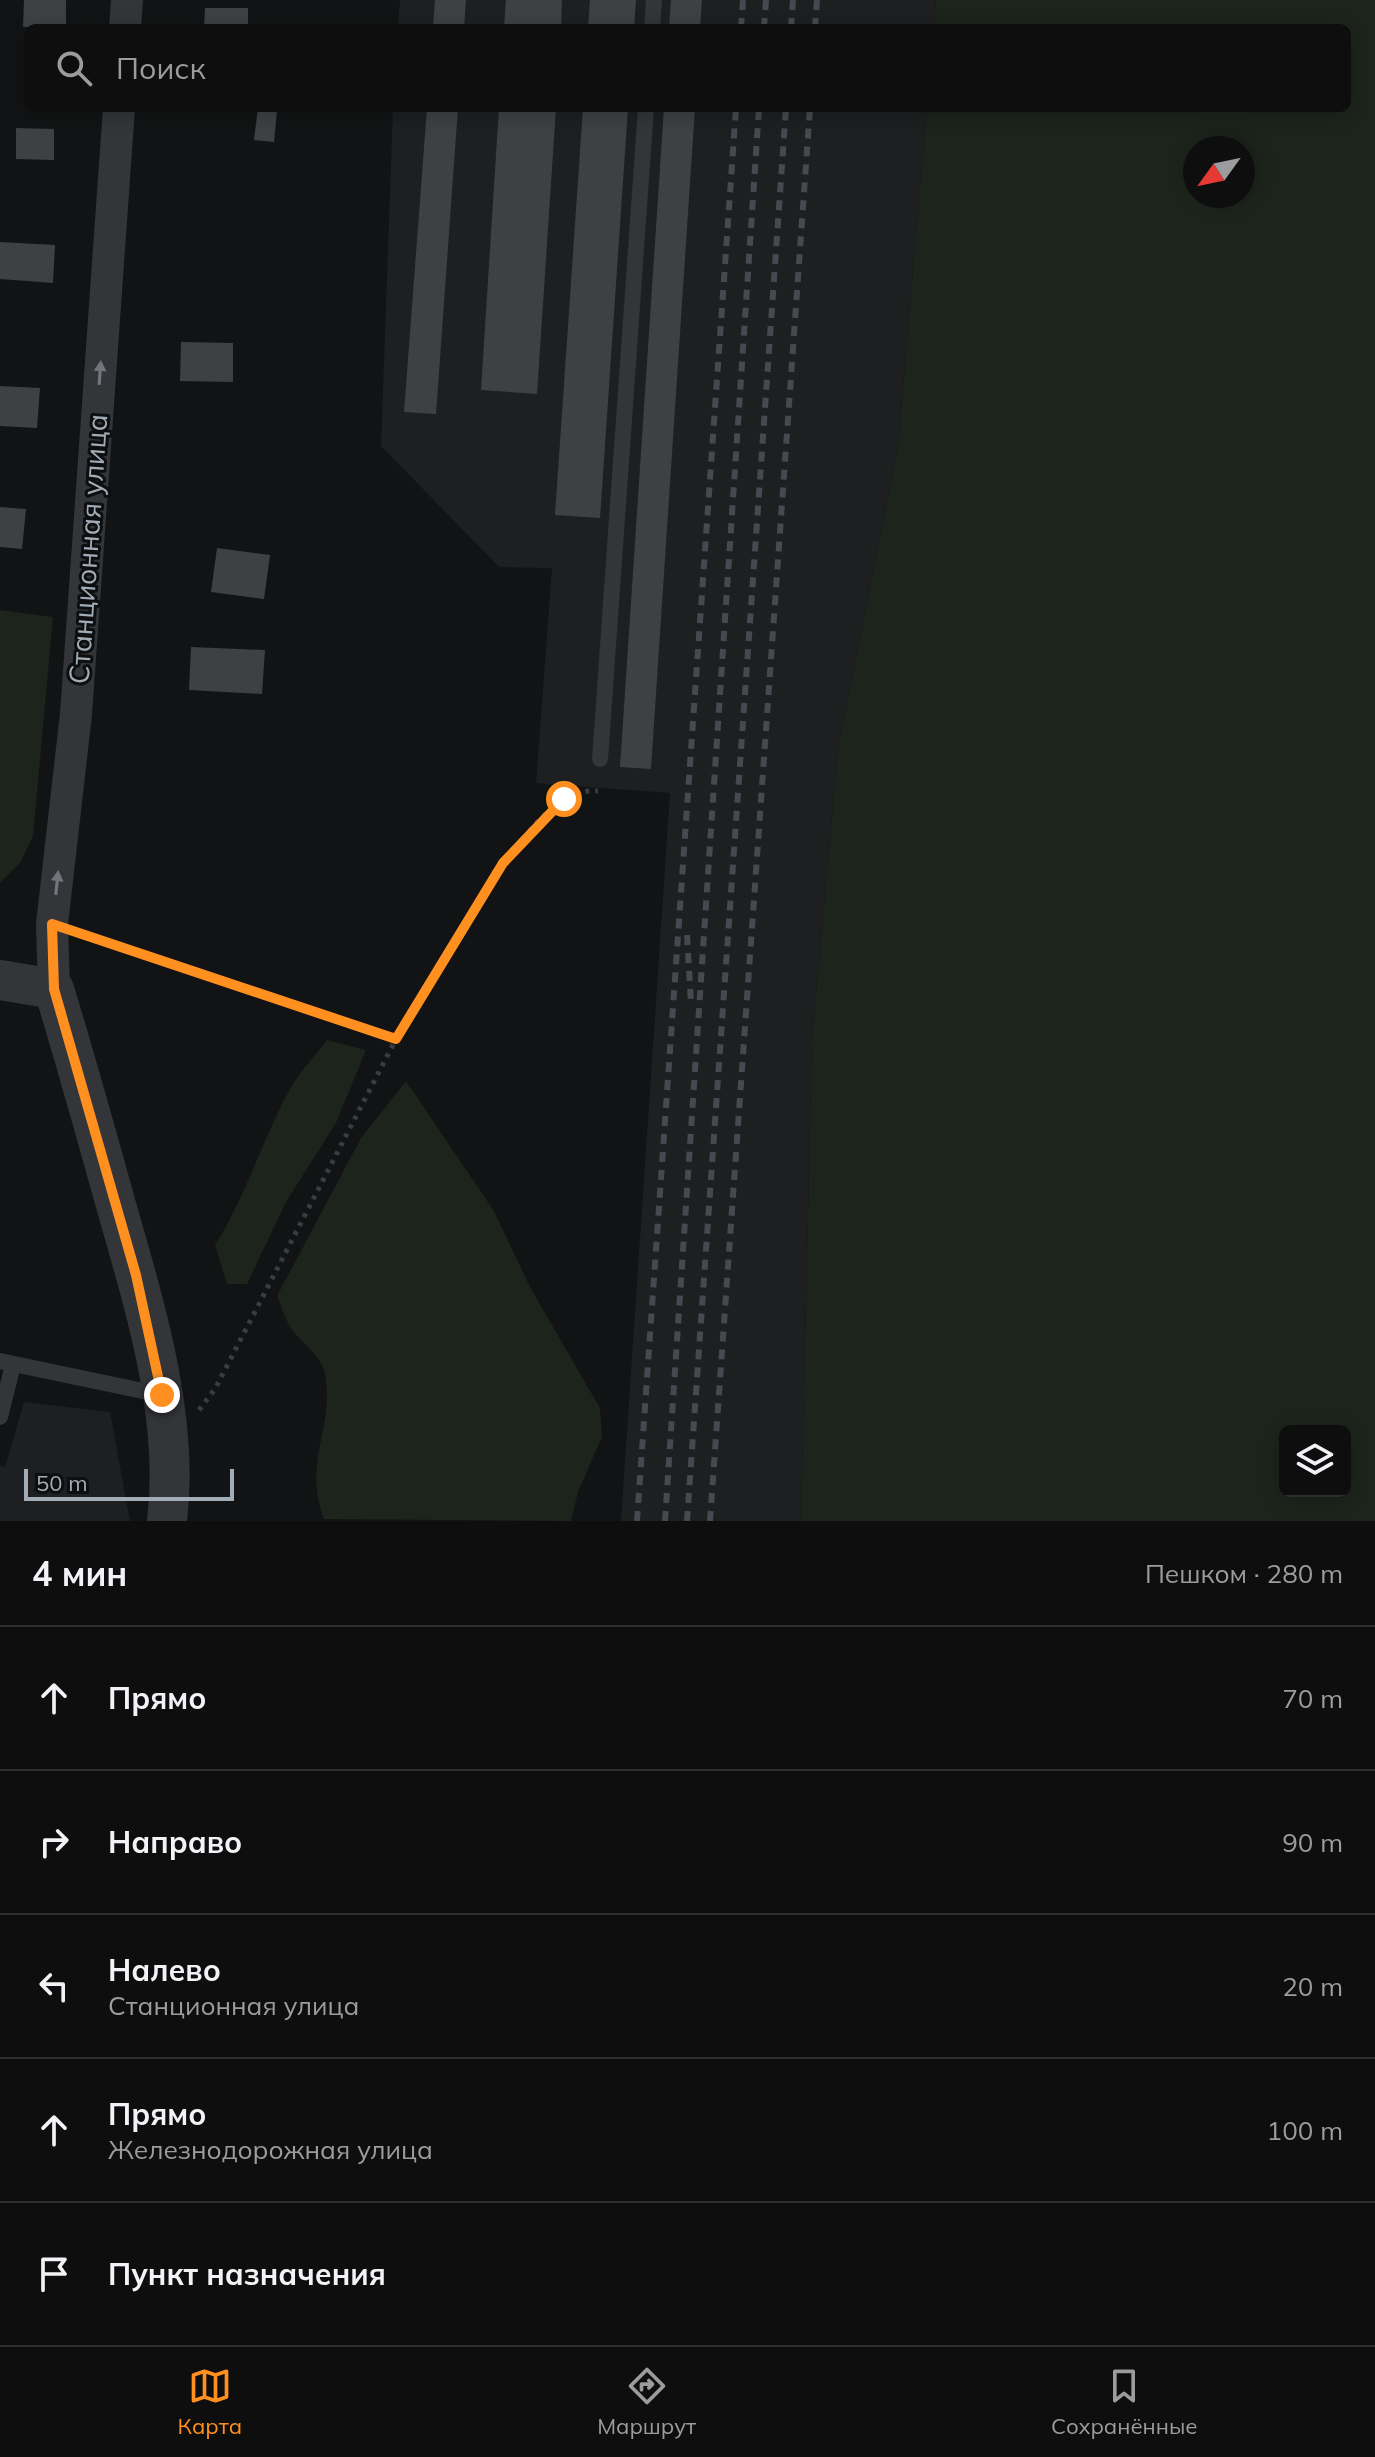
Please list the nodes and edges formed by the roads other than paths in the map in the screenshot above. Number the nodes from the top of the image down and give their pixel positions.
1 (127, 0) edge
2 (654, 0) edge
3 (125, 24) edge
4 (652, 24) edge
5 (119, 112) edge
6 (646, 112) edge
7 (600, 759) dead end
8 (0, 980) edge
9 (54, 989) junction
10 (7, 1363) edge
11 (162, 1395) junction
12 (0, 1417) edge
13 (167, 1521) edge

1 - 3 street
2 - 4 lane
9 -> 5 street, Станционная улица
6 - 7 lane
8 - 9 street
9 - 11 street
10 - 11 lane
10 - 12 lane
11 - 13 street

